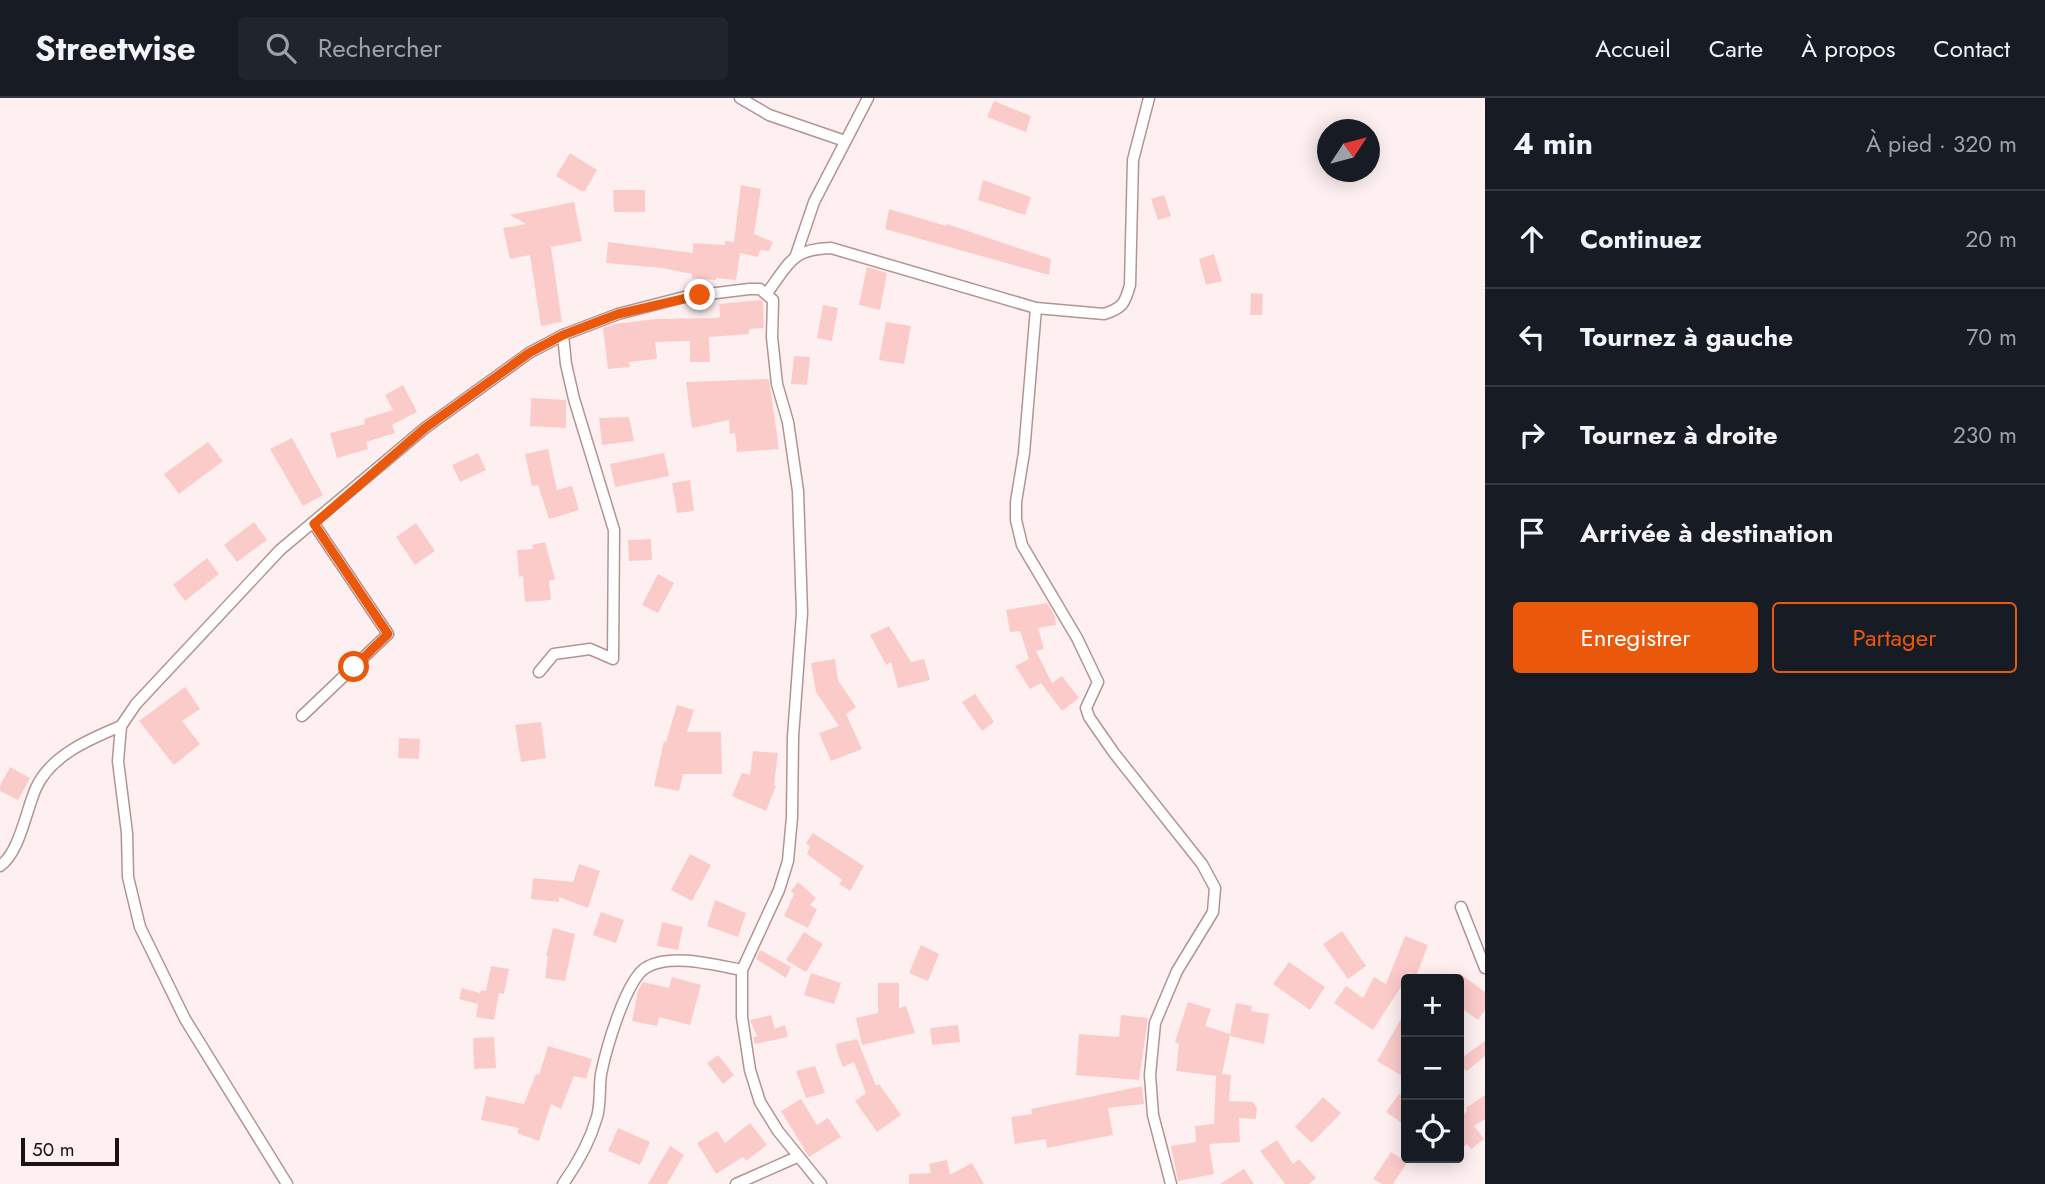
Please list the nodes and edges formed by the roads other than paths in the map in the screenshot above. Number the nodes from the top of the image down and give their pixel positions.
1 (740, 98) edge
2 (868, 98) edge
3 (1149, 98) edge
4 (845, 141) junction
5 (796, 255) junction
6 (767, 293) junction
7 (1036, 308) junction
8 (563, 335) junction
9 (314, 524) junction
10 (539, 672) dead end
11 (302, 716) dead end
12 (121, 726) junction
13 (0, 866) edge
14 (1461, 907) dead end
15 (1485, 968) edge
16 (742, 970) junction
17 (797, 1157) junction
18 (287, 1184) edge
19 (563, 1184) edge
20 (736, 1184) edge
21 (821, 1184) edge
22 (1171, 1184) edge

1 - 4 street
2 - 4 street
3 - 7 street
4 - 5 street
5 - 6 street
5 - 7 street
6 - 8 street
6 - 16 street
7 - 22 street
8 - 9 street
8 - 10 street
9 - 11 street
9 - 12 street
12 - 13 street
12 - 18 street
14 - 15 street
16 - 17 street
16 - 19 street
17 - 20 street
17 - 21 street

